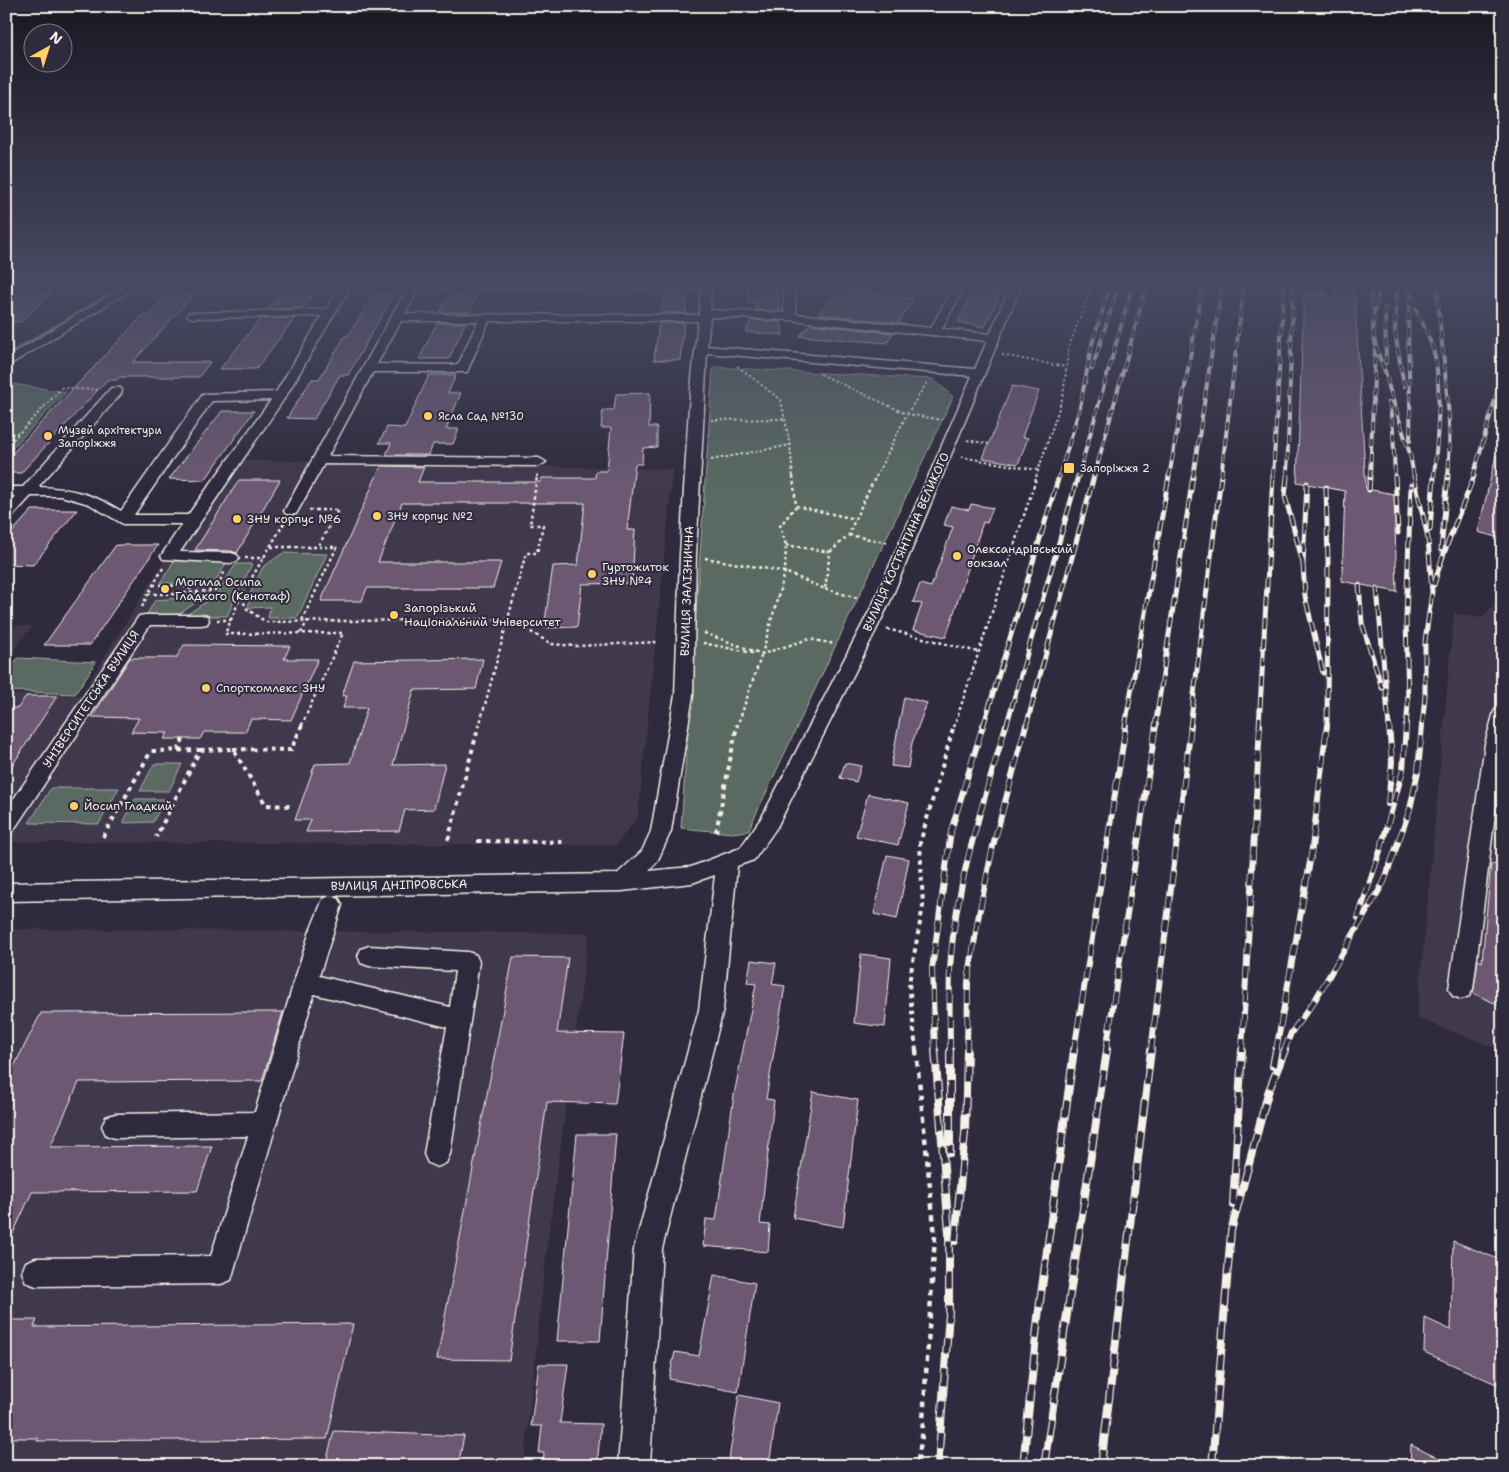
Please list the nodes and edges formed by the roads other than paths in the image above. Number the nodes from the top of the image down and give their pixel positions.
1 (23, 353) edge
2 (306, 353) edge
3 (377, 353) edge
4 (470, 353) edge
5 (701, 353) edge
6 (744, 353) edge
7 (987, 353) edge
8 (6, 363) edge
9 (369, 368) junction
10 (978, 373) junction
11 (116, 391) road end
12 (280, 396) junction
13 (319, 460) junction
14 (539, 462) road end
15 (6, 491) edge
16 (28, 491) junction
17 (291, 511) road end
18 (6, 515) edge
19 (123, 519) junction
20 (192, 520) junction
21 (232, 558) dead end
22 (201, 620) dead end
23 (1503, 712) edge
24 (770, 822) joint
25 (6, 826) edge
26 (727, 862) junction
27 (622, 882) junction
28 (6, 892) edge
29 (331, 905) dead end
30 (369, 956) dead end
31 (306, 982) junction
32 (1461, 989) dead end
33 (460, 1020) junction
34 (264, 1124) junction
35 (115, 1126) dead end
36 (437, 1154) dead end
37 (36, 1272) dead end
38 (634, 1466) edge

1 - 8 street
2 - 12 street
3 - 9 street
4 - 9 street
5 - 27 street, ВУЛИЦЯ ЗАЛІЗНИЧНА
6 - 10 street
7 - 10 street, ВУЛИЦЯ КОСТЯНТИНА ВЕЛИКОГО
9 - 13 street
10 - 24 street, ВУЛИЦЯ КОСТЯНТИНА ВЕЛИКОГО
11 - 16 street
12 - 19 street
12 - 20 street
13 - 14 street
13 - 17 street
15 - 16 street
16 - 18 street
16 - 19 street
19 - 20 street
20 - 21 street
22 - 25 street, УНІВЕРСИТЕТСЬКА ВУЛИЦЯ
23 - 32 street
24 - 26 street, ВУЛИЦЯ ДНІПРОВСЬКА
26 - 27 street, ВУЛИЦЯ ДНІПРОВСЬКА
26 - 38 street
27 - 28 street, ВУЛИЦЯ ДНІПРОВСЬКА
29 - 31 street
30 - 33 street
31 - 33 street
31 - 34 street
33 - 36 street
34 - 35 street
34 - 37 street

